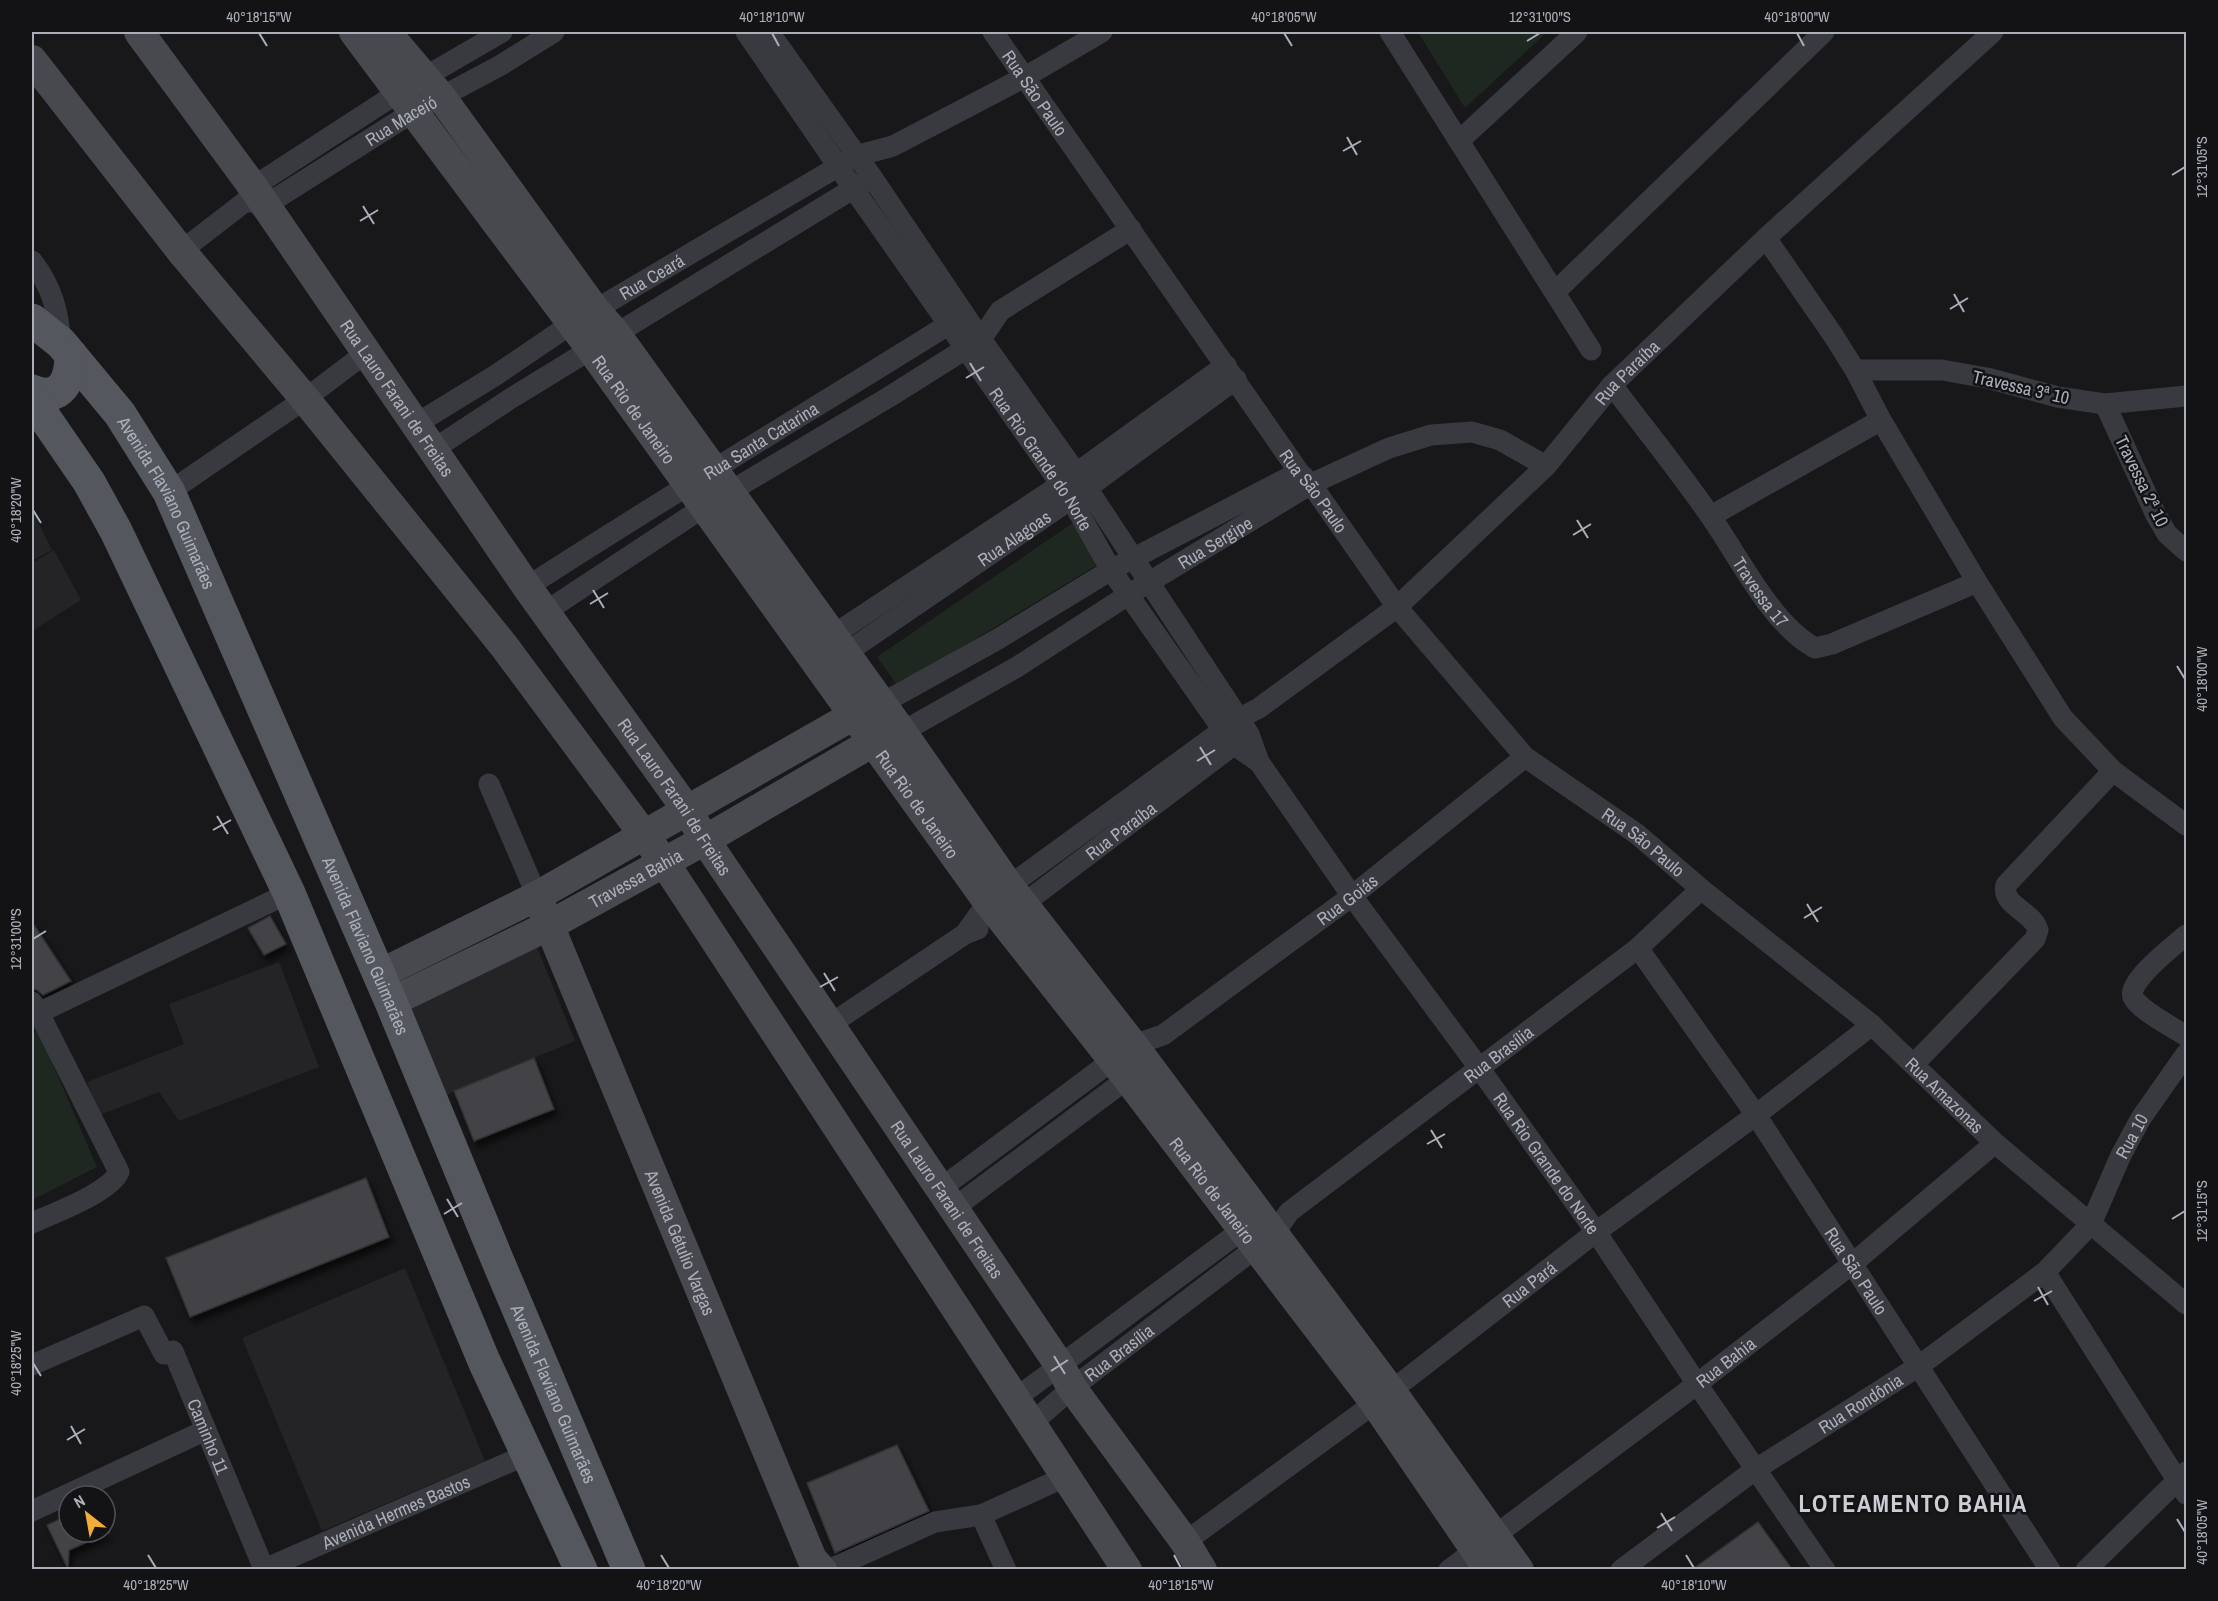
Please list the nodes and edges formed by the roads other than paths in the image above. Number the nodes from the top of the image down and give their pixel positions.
1 (139, 32) edge
2 (354, 32) edge
3 (386, 32) edge
4 (554, 32) edge
5 (746, 32) edge
6 (769, 32) edge
7 (993, 32) edge
8 (1102, 32) edge
9 (1390, 32) edge
10 (1577, 32) edge
11 (1824, 32) edge
12 (1993, 32) edge
13 (493, 36) edge
14 (32, 60) edge
15 (501, 66) junction
16 (1024, 77) junction
17 (420, 95) junction
18 (1459, 141) junction
19 (893, 146) junction
20 (847, 161) junction
21 (872, 177) junction
22 (853, 188) junction
23 (254, 197) junction
24 (1131, 229) junction
25 (1766, 238) junction
26 (904, 241) junction
27 (181, 251) junction
28 (32, 261) edge
29 (1555, 292) junction
30 (1000, 311) junction
31 (583, 317) junction
32 (956, 320) junction
33 (49, 336) edge
34 (603, 341) junction
35 (973, 344) junction
36 (1592, 350) dead end
37 (366, 352) junction
38 (1855, 370) junction
39 (1231, 372) junction
40 (873, 373) junction
41 (496, 375) junction
42 (1612, 385) junction
43 (32, 391) edge
44 (2187, 396) edge
45 (513, 397) junction
46 (888, 397) junction
47 (32, 399) edge
48 (305, 399) junction
49 (2105, 404) junction
50 (1881, 420) junction
51 (416, 424) junction
52 (434, 449) junction
53 (1546, 466) junction
54 (1305, 478) junction
55 (1073, 486) junction
56 (709, 488) junction
57 (170, 492) junction
58 (1711, 516) junction
59 (603, 538) junction
60 (2187, 551) edge
61 (1132, 558) junction
62 (620, 563) junction
63 (1111, 570) junction
64 (1149, 582) junction
65 (1977, 582) junction
66 (526, 587) junction
67 (1128, 595) junction
68 (1397, 607) junction
69 (545, 612) junction
70 (998, 639) junction
71 (828, 652) junction
72 (1017, 667) junction
73 (868, 709) junction
74 (902, 732) junction
75 (1236, 732) junction
76 (873, 742) junction
77 (1525, 757) junction
78 (2113, 771) junction
79 (489, 784) dead end
80 (687, 810) junction
81 (2187, 825) edge
82 (644, 834) junction
83 (705, 840) junction
84 (664, 862) junction
85 (1701, 889) junction
86 (289, 894) junction
87 (537, 896) junction
88 (1352, 896) junction
89 (1006, 903) junction
90 (550, 925) junction
91 (2187, 935) edge
92 (1638, 948) junction
93 (385, 988) junction
94 (34, 1010) edge
95 (831, 1024) junction
96 (1872, 1025) junction
97 (2187, 1036) edge
98 (2187, 1054) edge
99 (1130, 1062) junction
100 (1914, 1064) junction
101 (1480, 1069) junction
102 (1756, 1115) junction
103 (1995, 1143) junction
104 (947, 1198) junction
105 (32, 1223) edge
106 (2091, 1224) junction
107 (1264, 1228) junction
108 (1596, 1232) junction
109 (497, 1259) junction
110 (1852, 1264) junction
111 (2045, 1272) junction
112 (450, 1280) junction
113 (2187, 1304) edge
114 (534, 1344) junction
115 (484, 1361) junction
116 (32, 1365) edge
117 (1919, 1366) junction
118 (1066, 1377) junction
119 (1697, 1384) junction
120 (1383, 1397) junction
121 (1016, 1398) junction
122 (1032, 1423) junction
123 (206, 1430) junction
124 (528, 1454) junction
125 (1756, 1468) junction
126 (1065, 1477) junction
127 (2184, 1482) edge
128 (32, 1511) edge
129 (981, 1515) junction
130 (1185, 1542) junction
131 (1487, 1552) edge
132 (819, 1567) edge
133 (263, 1569) edge
134 (581, 1569) edge
135 (629, 1569) edge
136 (1006, 1569) edge
137 (1127, 1569) edge
138 (1202, 1569) edge
139 (1449, 1569) edge
140 (1519, 1569) edge
141 (1622, 1569) edge
142 (1825, 1569) edge
143 (2050, 1569) edge
144 (2086, 1569) edge

1 - 23 street, Rua Lauro Farani de Freitas
2 - 17 street, Rua Rio de Janeiro
3 - 17 street, Rua Rio de Janeiro
4 - 15 street, Rua Maceió
5 - 20 street, Rua Rio Grande do Norte
6 - 20 street, Rua Rio Grande do Norte
7 - 16 street, Rua São Paulo
8 - 16 street, Rua Ceará
9 - 18 street
10 - 18 street
11 - 29 street
12 - 25 street, Rua Paraíba
13 - 15 street
13 - 17 street, Rua Maceió
14 - 27 street
15 - 17 street, Rua Maceió
16 - 19 street, Rua Ceará
16 - 24 street, Rua São Paulo
17 - 23 street, Rua Maceió
17 - 31 street, Rua Rio de Janeiro
18 - 29 street
19 - 20 street, Rua Ceará
19 - 21 street, Rua Ceará
20 - 21 street, Rua Rio Grande do Norte
20 - 22 street, Rua Rio Grande do Norte
20 - 31 street, Rua Ceará
21 - 22 street, Rua Ceará
21 - 26 street, Rua Rio Grande do Norte
22 - 26 street, Rua Rio Grande do Norte
22 - 34 street, Rua Ceará
23 - 27 street, Rua Maceió
23 - 37 street, Rua Lauro Farani de Freitas
24 - 30 street, Rua Santa Catarina
24 - 39 street, Rua São Paulo
25 - 38 street
25 - 42 street, Rua Paraíba
26 - 32 street, Rua Rio Grande do Norte
27 - 48 street
28 - 33 street
29 - 36 street
30 - 32 street, Rua Santa Catarina
30 - 35 street, Rua Santa Catarina
31 - 34 street, Rua Rio de Janeiro
31 - 41 street, Rua Ceará
32 - 35 street, Rua Rio Grande do Norte
32 - 40 street, Rua Santa Catarina
33 - 43 main road
33 - 57 main road, Avenida Flaviano Guimarães
34 - 45 street, Rua Ceará
34 - 56 street, Rua Rio de Janeiro
35 - 46 street, Rua Santa Catarina
35 - 55 street, Rua Rio Grande do Norte
37 - 48 street
37 - 51 street, Rua Lauro Farani de Freitas
38 - 49 street, Travessa 3ª 10
38 - 50 street
39 - 54 street, Rua São Paulo
39 - 55 street, Rua Alagoas
40 - 46 street
40 - 56 street, Rua Santa Catarina
41 - 45 street
41 - 51 street, Rua Ceará
42 - 53 street, Rua Paraíba
42 - 58 street, Travessa 17
44 - 49 street, Travessa 3ª 10
45 - 52 street, Rua Ceará
46 - 56 street, Rua Santa Catarina
47 - 86 main road
48 - 57 street
48 - 82 street
49 - 60 street, Travessa 2ª 10
50 - 58 street
50 - 65 street
51 - 52 street, Rua Lauro Farani de Freitas
52 - 66 street, Rua Lauro Farani de Freitas
53 - 54 street, Rua Sergipe
53 - 68 street, Rua Paraíba
54 - 61 street, Rua Sergipe
54 - 64 street, Rua Sergipe
54 - 68 street, Rua São Paulo
55 - 61 street, Rua Rio Grande do Norte
55 - 63 street, Rua Rio Grande do Norte
55 - 71 street, Rua Alagoas
56 - 59 street, Rua Santa Catarina
56 - 62 street, Rua Santa Catarina
56 - 71 street, Rua Rio de Janeiro
57 - 93 main road, Avenida Flaviano Guimarães
58 - 65 street, Travessa 17
59 - 62 street
59 - 66 street, Rua Santa Catarina
61 - 63 street, Rua Sergipe
61 - 64 street, Rua Rio Grande do Norte
62 - 69 street, Rua Santa Catarina
63 - 67 street, Rua Rio Grande do Norte
63 - 70 street, Rua Sergipe
64 - 67 street, Rua Sergipe
64 - 75 street, Rua Rio Grande do Norte
65 - 78 street
66 - 69 street, Rua Lauro Farani de Freitas
67 - 72 street, Rua Sergipe
67 - 75 street, Rua Rio Grande do Norte
68 - 75 street, Rua Paraíba
68 - 77 street, Rua São Paulo
69 - 80 street, Rua Lauro Farani de Freitas
70 - 72 street
70 - 73 street, Rua Sergipe
71 - 73 street, Rua Rio de Janeiro
72 - 74 street, Rua Sergipe
73 - 74 street, Rua Rio de Janeiro
73 - 76 street, Rua Rio de Janeiro
73 - 80 street, Travessa Bahia
74 - 76 street, Travessa Bahia
74 - 89 street, Rua Rio de Janeiro
75 - 88 street, Rua Rio Grande do Norte
75 - 89 street, Rua Paraíba
76 - 83 street, Travessa Bahia
76 - 89 street, Rua Rio de Janeiro
77 - 85 street, Rua São Paulo
77 - 88 street, Rua Goiás
78 - 81 street
78 - 100 street
79 - 87 street
80 - 82 street, Travessa Bahia
80 - 83 street, Rua Lauro Farani de Freitas
82 - 84 street
82 - 87 street, Travessa Bahia
83 - 84 street, Travessa Bahia
83 - 95 street, Rua Lauro Farani de Freitas
84 - 90 street, Travessa Bahia
84 - 121 street
85 - 92 street, Rua Brasília
85 - 96 street, Rua Amazonas
86 - 94 street
86 - 112 main road
87 - 90 street, Avenida Gétulio Vargas
87 - 93 street, Travessa Bahia
88 - 99 street, Rua Goiás
88 - 101 street, Rua Rio Grande do Norte
89 - 95 street, Rua Paraíba
89 - 99 street, Rua Rio de Janeiro
90 - 93 street, Travessa Bahia
90 - 132 street, Avenida Gétulio Vargas
91 - 97 street
92 - 101 street, Rua Brasília
92 - 102 street, Rua São Paulo
93 - 109 main road, Avenida Flaviano Guimarães
94 - 105 street
95 - 104 street, Rua Lauro Farani de Freitas
96 - 100 street, Rua Amazonas
96 - 102 street, Rua Pará
98 - 106 street, Rua 10
99 - 104 street, Rua Goiás
99 - 107 street, Rua Rio de Janeiro
100 - 103 street, Rua Amazonas
101 - 107 street, Rua Brasília
101 - 108 street, Rua Rio Grande do Norte
102 - 108 street, Rua Pará
102 - 110 street, Rua São Paulo
103 - 106 street, Rua Amazonas
103 - 110 street, Rua Bahia
104 - 118 street, Rua Lauro Farani de Freitas
106 - 111 street, Rua Rondônia
106 - 113 street, Rua Amazonas
107 - 118 street, Rua Brasília
107 - 120 street, Rua Rio de Janeiro
108 - 119 street, Rua Rio Grande do Norte
108 - 120 street, Rua Pará
109 - 112 main road
109 - 114 main road, Avenida Flaviano Guimarães
110 - 117 street, Rua São Paulo
110 - 119 street, Rua Bahia
111 - 117 street, Rua Rondônia
111 - 127 street
112 - 115 main road
114 - 115 main road
114 - 135 main road, Avenida Flaviano Guimarães
115 - 124 main road
116 - 123 street, Caminho 11
117 - 125 street, Rua Rondônia
117 - 143 street, Rua São Paulo
118 - 121 street, Rua Brasília
118 - 122 street, Rua Brasília
118 - 130 street, Rua Lauro Farani de Freitas
119 - 125 street, Rua Rio Grande do Norte
119 - 131 street, Rua Bahia
120 - 130 street, Rua Pará
120 - 131 street, Rua Rio de Janeiro
121 - 122 street
122 - 126 street
123 - 128 street
123 - 133 street, Caminho 11
124 - 133 street, Avenida Hermes Bastos
124 - 134 main road
125 - 141 street, Rua Rondônia
125 - 142 street, Rua Rio Grande do Norte
126 - 129 street
126 - 137 street
127 - 144 street
129 - 132 street
129 - 136 street
130 - 138 street, Rua Lauro Farani de Freitas
131 - 139 street, Rua Bahia
131 - 140 street, Rua Rio de Janeiro

